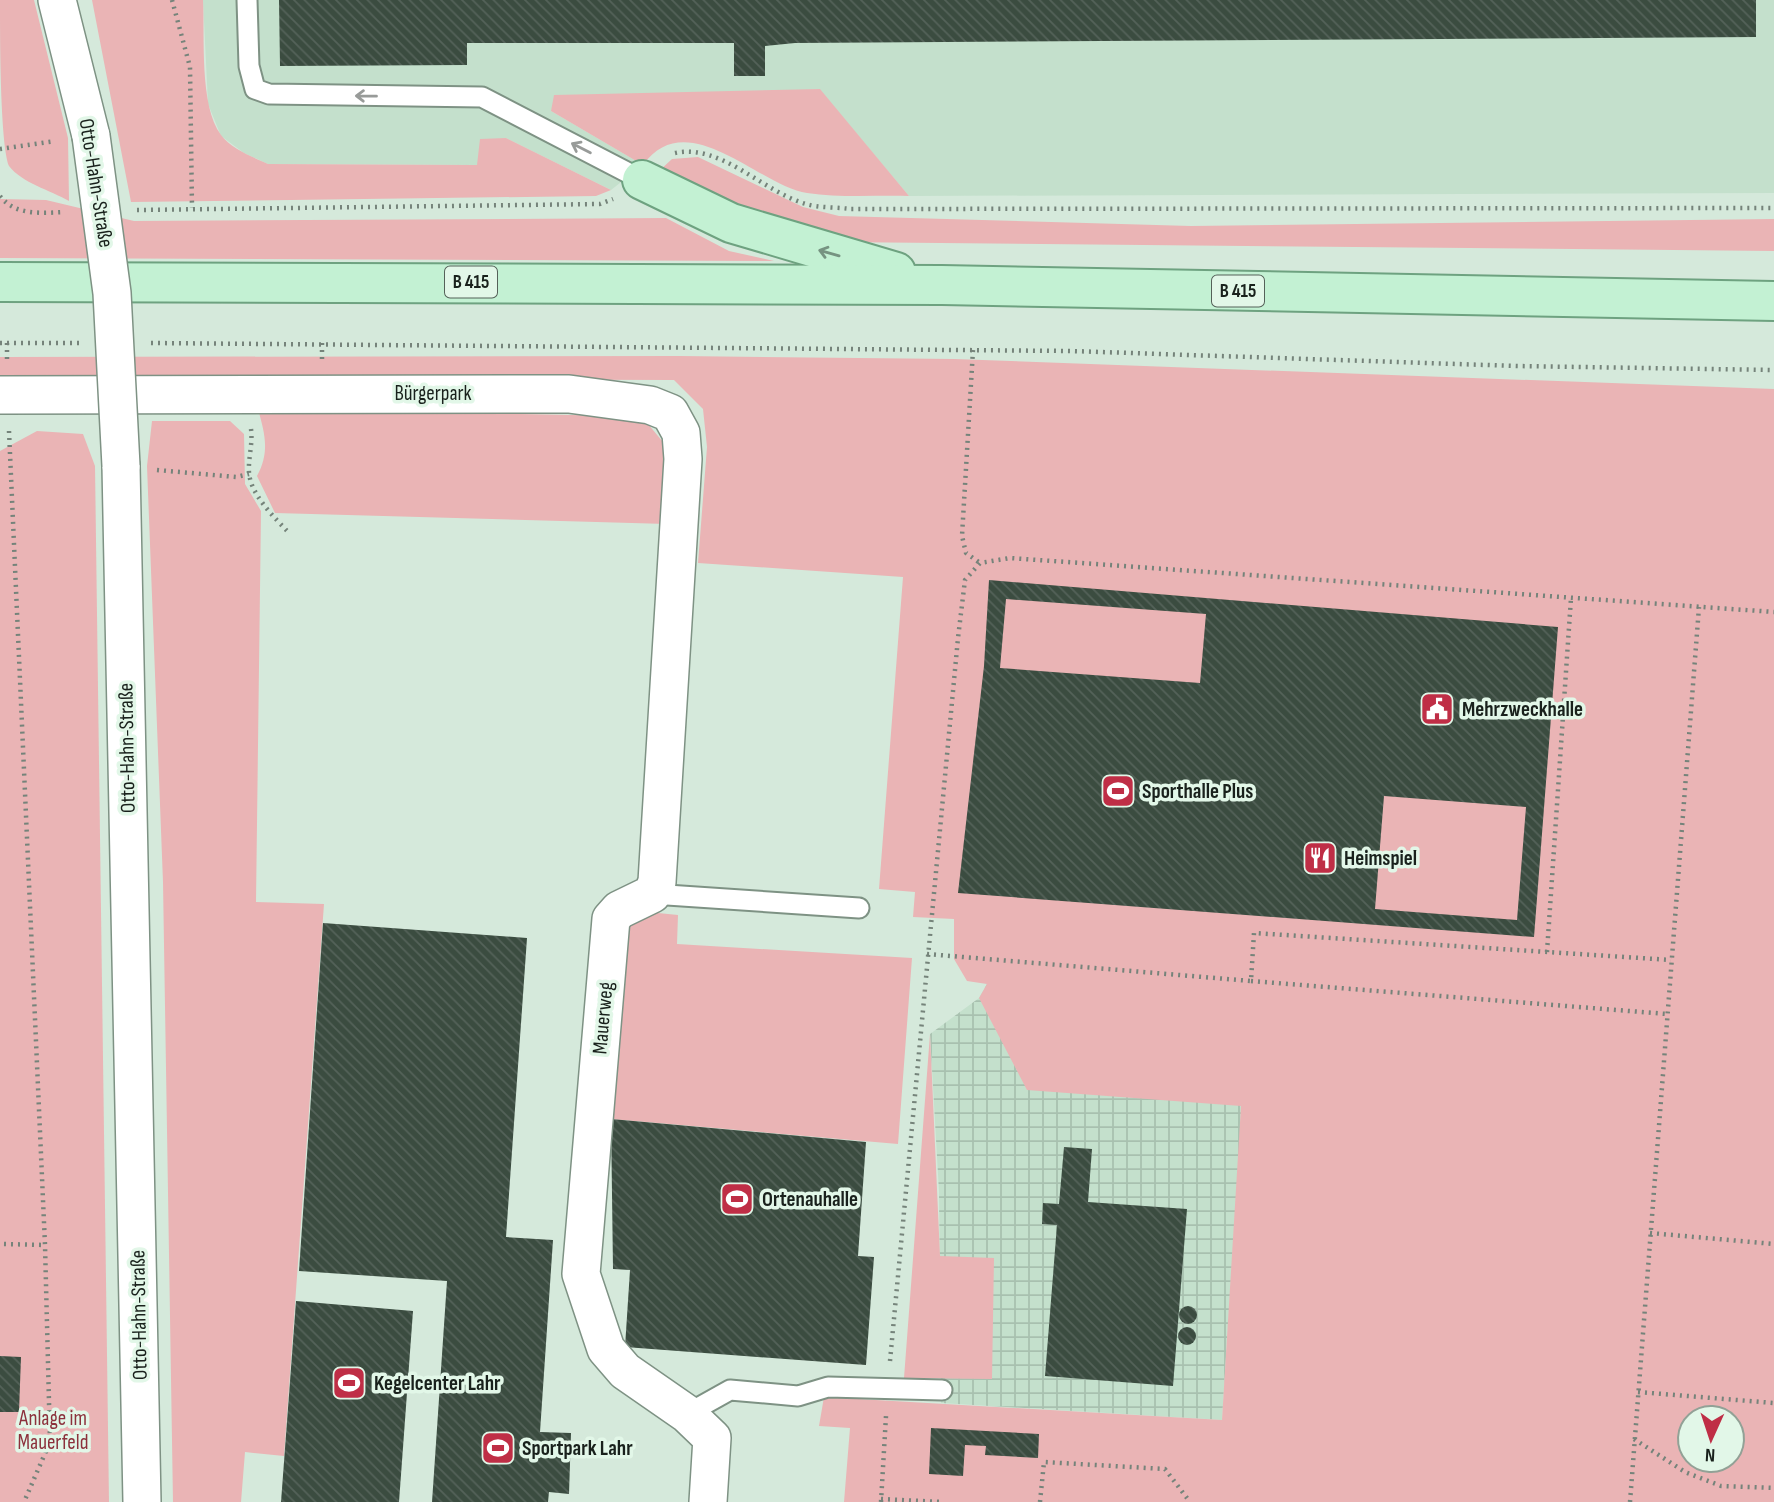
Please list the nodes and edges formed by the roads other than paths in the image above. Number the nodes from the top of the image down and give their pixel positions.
1 (57, 0) edge
2 (247, 0) edge
3 (642, 180) joint
4 (0, 282) edge
5 (942, 285) junction
6 (1774, 302) edge
7 (4, 409) edge
8 (652, 894) junction
9 (859, 908) dead end
10 (942, 1390) dead end
11 (687, 1414) junction
12 (142, 1502) edge
13 (708, 1502) edge

1 - 12 street, Otto-Hahn-Straße, bridge
3 -> 2 lane
5 -> 3 main road
4 - 5 main road, B 415
5 - 6 main road, B 415
7 - 8 street, Bürgerpark
8 - 9 lane
8 - 11 street, Mauerweg
10 - 11 lane
11 - 13 street, Mauerweg

